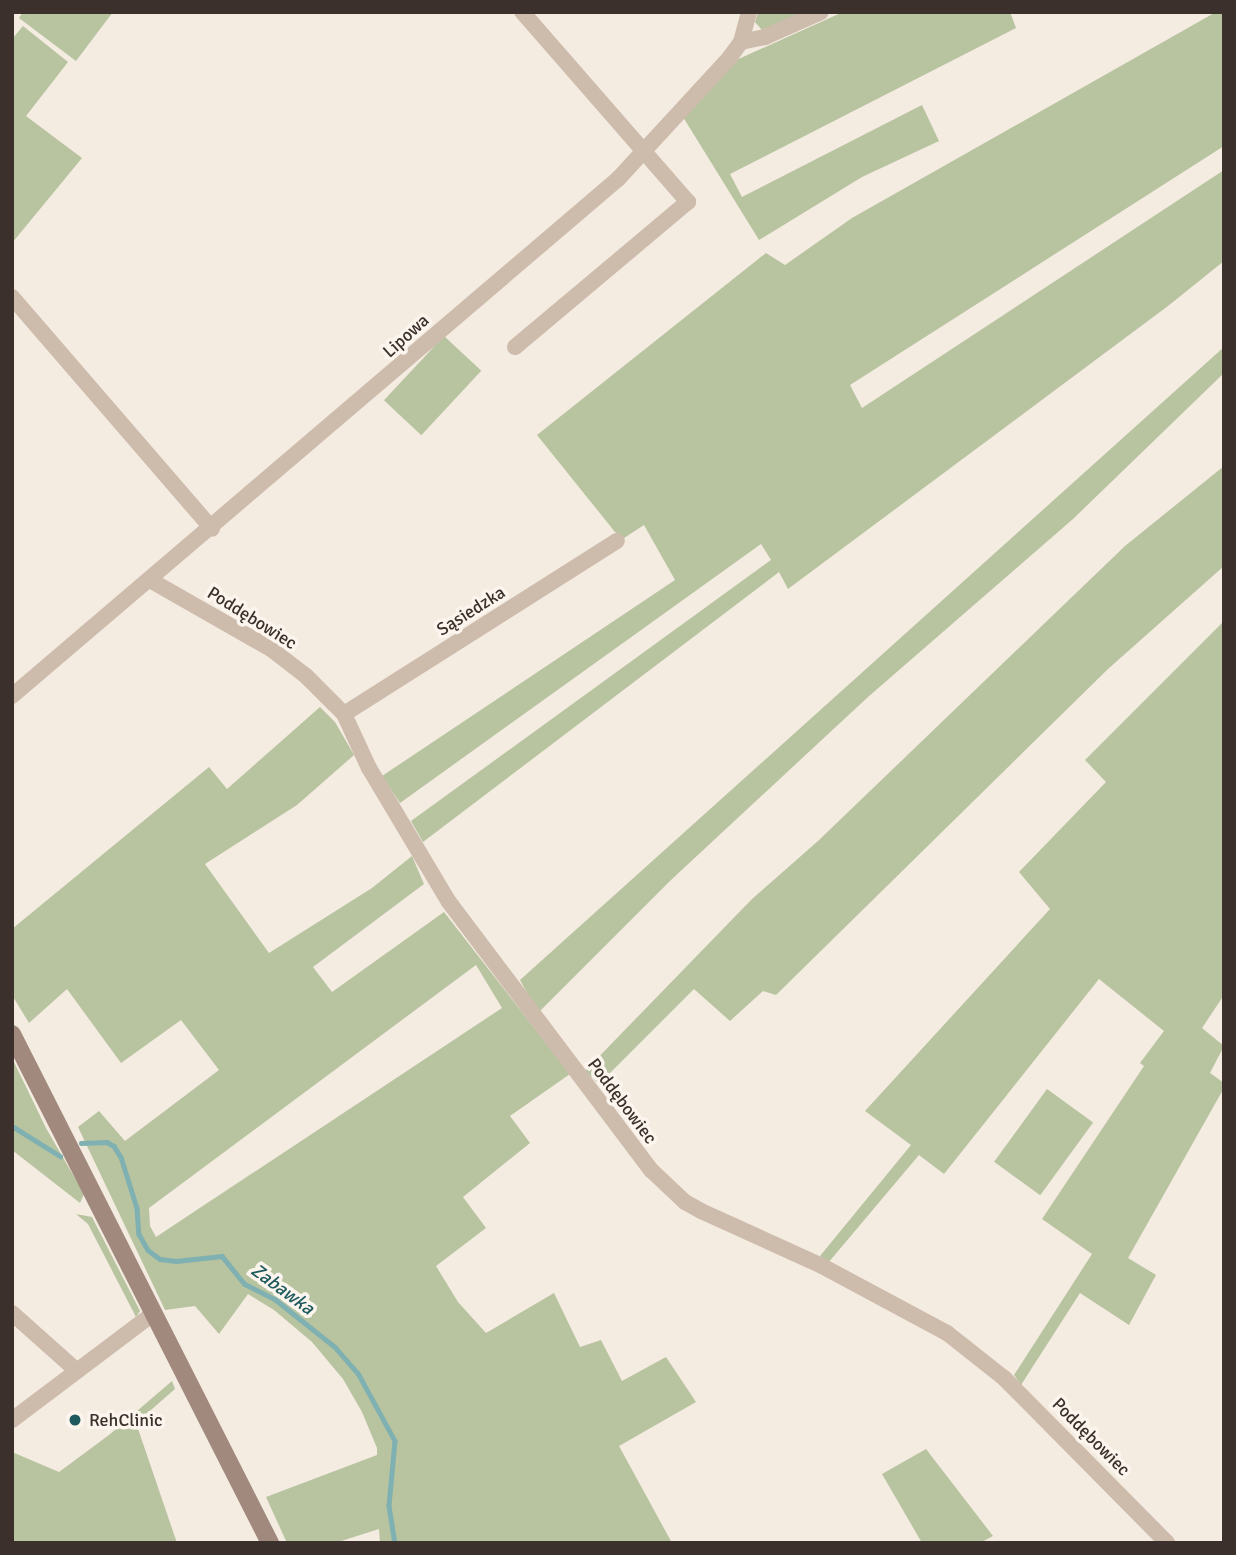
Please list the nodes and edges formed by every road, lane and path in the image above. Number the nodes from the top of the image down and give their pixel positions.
1 (522, 12) edge
2 (749, 12) edge
3 (821, 12) edge
4 (741, 42) junction
5 (644, 153) junction
6 (12, 297) edge
7 (515, 347) dead end
8 (212, 529) junction
9 (617, 541) dead end
10 (150, 580) junction
11 (12, 696) edge
12 (344, 714) junction
13 (12, 1034) edge
14 (12, 1312) edge
15 (154, 1313) junction
16 (76, 1370) junction
17 (12, 1420) edge
18 (270, 1543) edge
19 (1167, 1543) edge

1 - 5 street
2 - 4 street
3 - 4 street
4 - 5 street, Lipowa
5 - 7 street
5 - 8 street, Lipowa
6 - 8 street
8 - 10 street, Lipowa
9 - 12 street, Sąsiedzka
10 - 11 street, Lipowa
10 - 12 street, Poddębowiec
12 - 19 street, Poddębowiec
13 - 15 main road
14 - 16 street
15 - 16 street
15 - 18 main road
16 - 17 street

